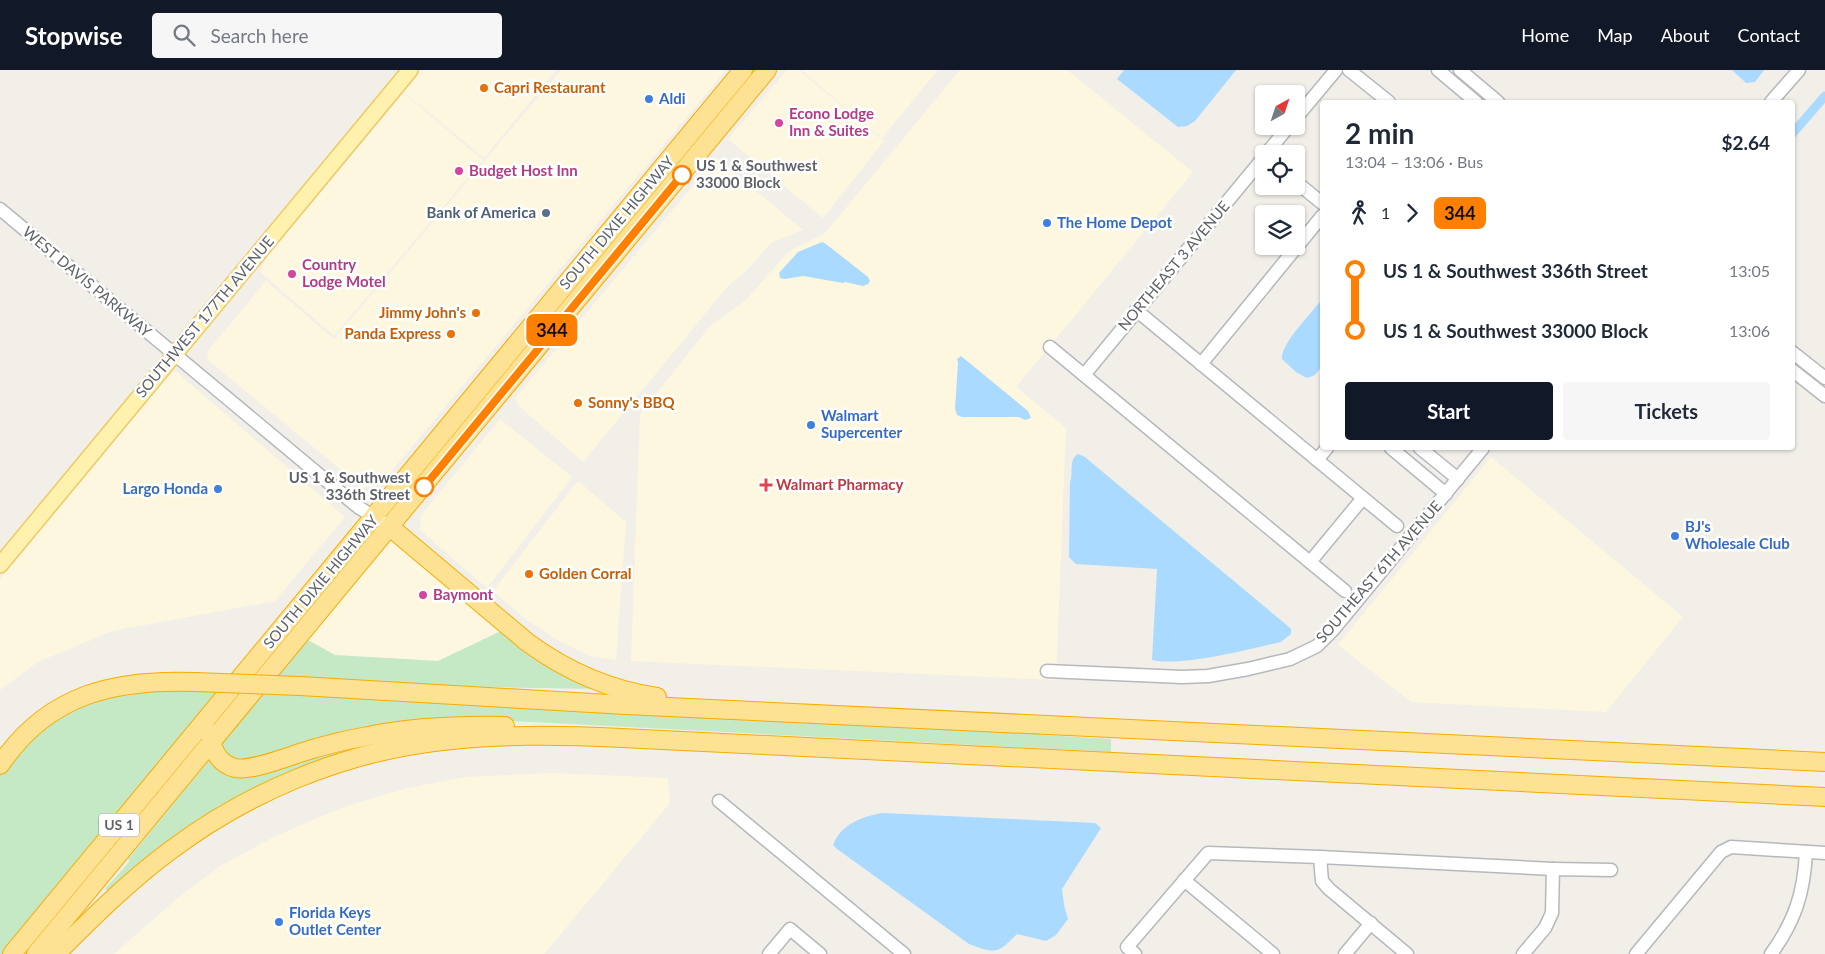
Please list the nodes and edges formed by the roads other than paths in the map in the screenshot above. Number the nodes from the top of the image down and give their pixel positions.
1 (410, 70) edge
2 (743, 70) edge
3 (767, 70) edge
4 (1336, 70) edge
5 (1349, 70) edge
6 (1438, 70) edge
7 (1460, 70) edge
8 (1799, 70) edge
9 (1386, 100) edge
10 (1474, 100) edge
11 (1496, 100) edge
12 (1772, 100) edge
13 (1305, 107) edge
14 (1282, 135) edge
15 (1273, 145) edge
16 (1255, 168) edge
17 (1305, 190) edge
18 (1320, 202) edge
19 (0, 209) edge
20 (1320, 218) edge
21 (1136, 310) junction
22 (1050, 347) dead end
23 (175, 354) junction
24 (1795, 354) edge
25 (1201, 364) junction
26 (1795, 372) edge
27 (1084, 374) junction
28 (1825, 378) edge
29 (1825, 396) edge
30 (1325, 450) edge
31 (1393, 450) edge
32 (1422, 450) edge
33 (1481, 450) edge
34 (1317, 460) junction
35 (1458, 479) junction
36 (1446, 494) junction
37 (1363, 498) junction
38 (410, 504) junction
39 (375, 517) junction
40 (1397, 526) dead end
41 (390, 527) junction
42 (427, 556) junction
43 (1310, 562) junction
44 (0, 565) edge
45 (1345, 591) dead end
46 (1047, 671) dead end
47 (226, 697) junction
48 (686, 707) junction
49 (589, 737) junction
50 (211, 742) junction
51 (1825, 762) edge
52 (0, 765) edge
53 (1825, 797) edge
54 (719, 801) dead end
55 (1806, 852) junction
56 (1825, 853) edge
57 (1320, 857) junction
58 (1553, 868) junction
59 (1611, 870) dead end
60 (1184, 880) junction
61 (1371, 923) junction
62 (1128, 952) edge
63 (12, 954) edge
64 (36, 954) edge
65 (56, 954) edge
66 (769, 954) edge
67 (820, 954) edge
68 (904, 954) edge
69 (1273, 954) edge
70 (1346, 954) edge
71 (1407, 954) edge
72 (1523, 954) edge
73 (1636, 954) edge
74 (1771, 954) edge

1 - 23 main road, SOUTHWEST 177TH AVENUE
2 - 39 highway, SOUTH DIXIE HIGHWAY / US 1
3 - 38 highway, SOUTH DIXIE HIGHWAY / US 1
4 - 13 street
5 - 9 street
6 - 10 street
7 - 11 street
8 - 12 street
14 - 15 street
16 - 21 street, NORTHEAST 3 AVENUE
17 - 18 street
19 - 23 street, WEST DAVIS PARKWAY
20 - 25 street
21 - 25 street
21 - 27 street, NORTHEAST 3 AVENUE
22 - 27 street
23 - 39 street, WEST DAVIS PARKWAY
23 - 44 main road, SOUTHWEST 177TH AVENUE
24 - 28 street
25 - 34 street
26 - 29 street
27 - 43 street
30 - 34 street
31 - 36 street
32 - 35 street
33 - 35 street, SOUTHEAST 6TH AVENUE
34 - 37 street
35 - 36 street, SOUTHEAST 6TH AVENUE
36 - 46 street, SOUTHEAST 6TH AVENUE
37 - 40 street
37 - 43 street
38 - 41 highway, SOUTH DIXIE HIGHWAY / US 1
38 - 42 highway
39 - 41 street, WEST DAVIS PARKWAY
39 - 47 highway, SOUTH DIXIE HIGHWAY / US 1
41 - 42 highway
41 - 50 highway, SOUTH DIXIE HIGHWAY / US 1
42 - 48 highway
43 - 45 street
47 - 50 highway
47 - 63 highway, SOUTH DIXIE HIGHWAY / US 1
48 - 51 highway
48 - 52 highway, bridge
49 - 50 highway
49 - 53 highway
49 - 65 highway
50 - 64 highway, SOUTH DIXIE HIGHWAY / US 1
54 - 68 street
55 - 56 street
55 - 73 street
55 - 74 street
57 - 58 street
57 - 60 street
57 - 61 street
58 - 59 street
58 - 72 street
60 - 62 street
60 - 69 street
61 - 70 street
61 - 71 street
66 - 67 street

